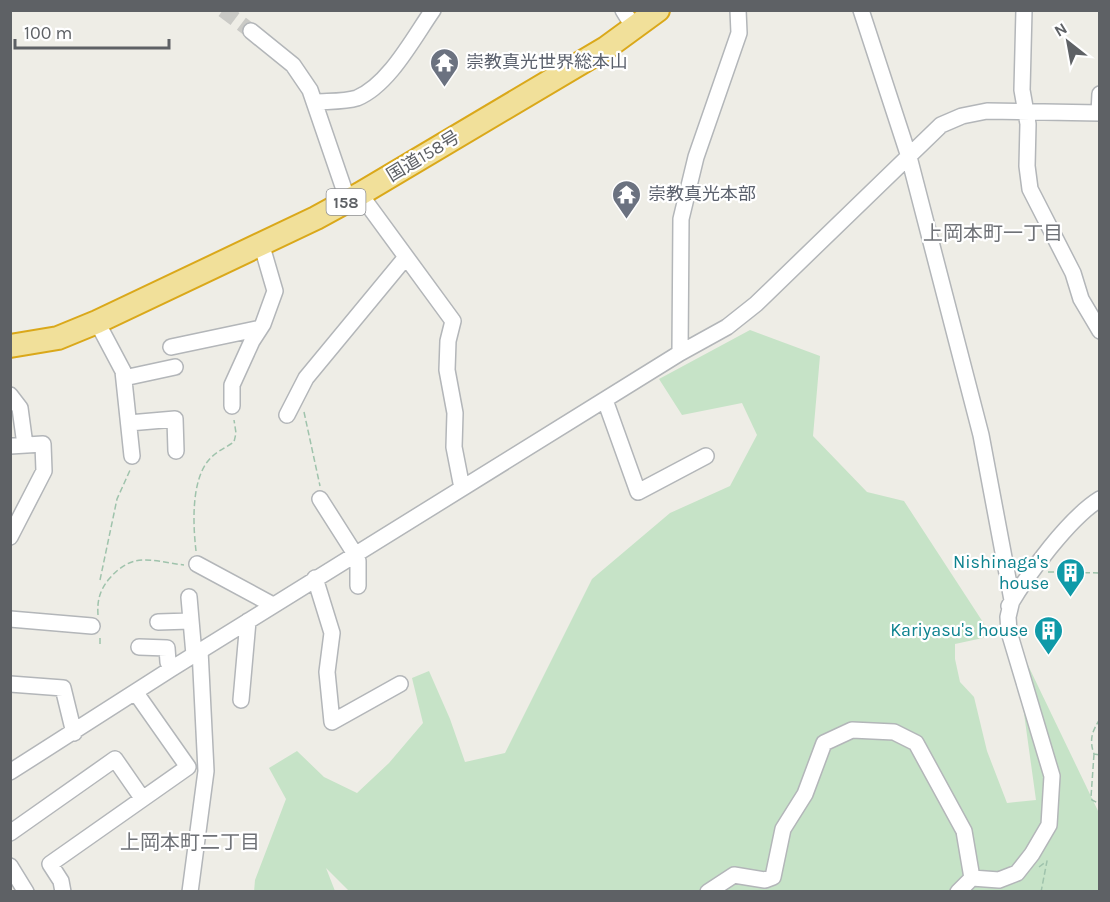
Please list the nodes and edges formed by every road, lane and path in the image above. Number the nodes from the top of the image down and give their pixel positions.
1 (433, 10) edge
2 (658, 10) edge
3 (738, 10) edge
4 (861, 10) edge
5 (1024, 10) edge
6 (629, 19) edge
7 (250, 31) tunnel mouth
8 (1100, 94) edge
9 (315, 102) junction
10 (1025, 113) junction
11 (1099, 113) edge
12 (909, 157) junction
13 (354, 197) junction
14 (261, 243) junction
15 (406, 257) junction
16 (97, 322) junction
17 (259, 330) junction
18 (1100, 331) edge
19 (10, 346) edge
20 (680, 353) junction
21 (124, 378) junction
22 (10, 395) edge
23 (604, 400) junction
24 (232, 406) joint
25 (304, 410) dead end
26 (287, 415) dead end
27 (129, 423) junction
28 (18, 445) edge
29 (176, 451) dead end
30 (132, 456) joint
31 (706, 456) dead end
32 (462, 488) junction
33 (320, 499) joint
34 (1100, 499) edge
35 (10, 537) edge
36 (356, 554) junction
37 (197, 564) junction
38 (1037, 565) junction
39 (1100, 573) edge
40 (315, 578) junction
41 (100, 580) dead end
42 (1100, 580) edge
43 (358, 586) dead end
44 (1100, 595) edge
45 (189, 597) dead end
46 (1012, 600) junction
47 (273, 605) junction
48 (10, 619) edge
49 (190, 621) junction
50 (248, 621) junction
51 (158, 622) dead end
52 (97, 628) junction
53 (999, 635) dead end
54 (100, 644) dead end
55 (139, 647) dead end
56 (197, 652) junction
57 (171, 669) junction
58 (10, 684) edge
59 (400, 684) dead end
60 (136, 693) junction
61 (241, 699) dead end
62 (1100, 718) edge
63 (74, 733) junction
64 (1094, 754) junction
65 (1100, 755) edge
66 (10, 772) edge
67 (142, 798) junction
68 (1100, 804) edge
69 (10, 833) edge
70 (10, 866) edge
71 (1039, 867) dead end
72 (972, 878) junction
73 (26, 891) edge
74 (63, 891) edge
75 (190, 891) edge
76 (708, 891) edge
77 (958, 891) edge
78 (1041, 891) edge

1 - 9 street
2 - 6 highway, 国道158号 / 158
3 - 20 street
4 - 12 street
5 - 10 street
6 - 13 highway, 国道158号 / 158
7 - 9 street
8 - 11 street
9 - 13 street
10 - 11 street
10 - 12 street
10 - 18 street
12 - 20 street
12 - 46 street
13 - 14 highway, 国道158号 / 158
13 - 15 street
14 - 16 highway, 国道158号 / 158
14 - 17 street
15 - 26 street
15 - 32 street
16 - 19 highway, 国道158号 / 158
16 - 21 street
17 - 21 street
17 - 24 street
20 - 23 street
21 - 27 street
22 - 28 street
23 - 31 street
23 - 32 street
24 - 37 path
25 - 33 path
27 - 29 street
27 - 30 street
28 - 35 street
30 - 41 path
32 - 36 street
33 - 36 street
34 - 38 street
36 - 40 street
36 - 43 street
37 - 47 street
37 - 52 path
38 - 39 path
38 - 46 street
40 - 47 street
40 - 59 street
42 - 44 path
45 - 49 street
46 - 53 street
46 - 72 street
47 - 50 street
48 - 52 street
49 - 51 street
49 - 56 street
50 - 56 street
50 - 61 street
52 - 54 path
55 - 57 street
56 - 57 street
56 - 75 street
57 - 60 street
58 - 63 street
60 - 63 street
60 - 67 street
62 - 64 path
63 - 66 street
64 - 65 path
64 - 68 path
67 - 69 street
67 - 74 street
70 - 73 street
71 - 78 path
72 - 76 street
72 - 77 street

